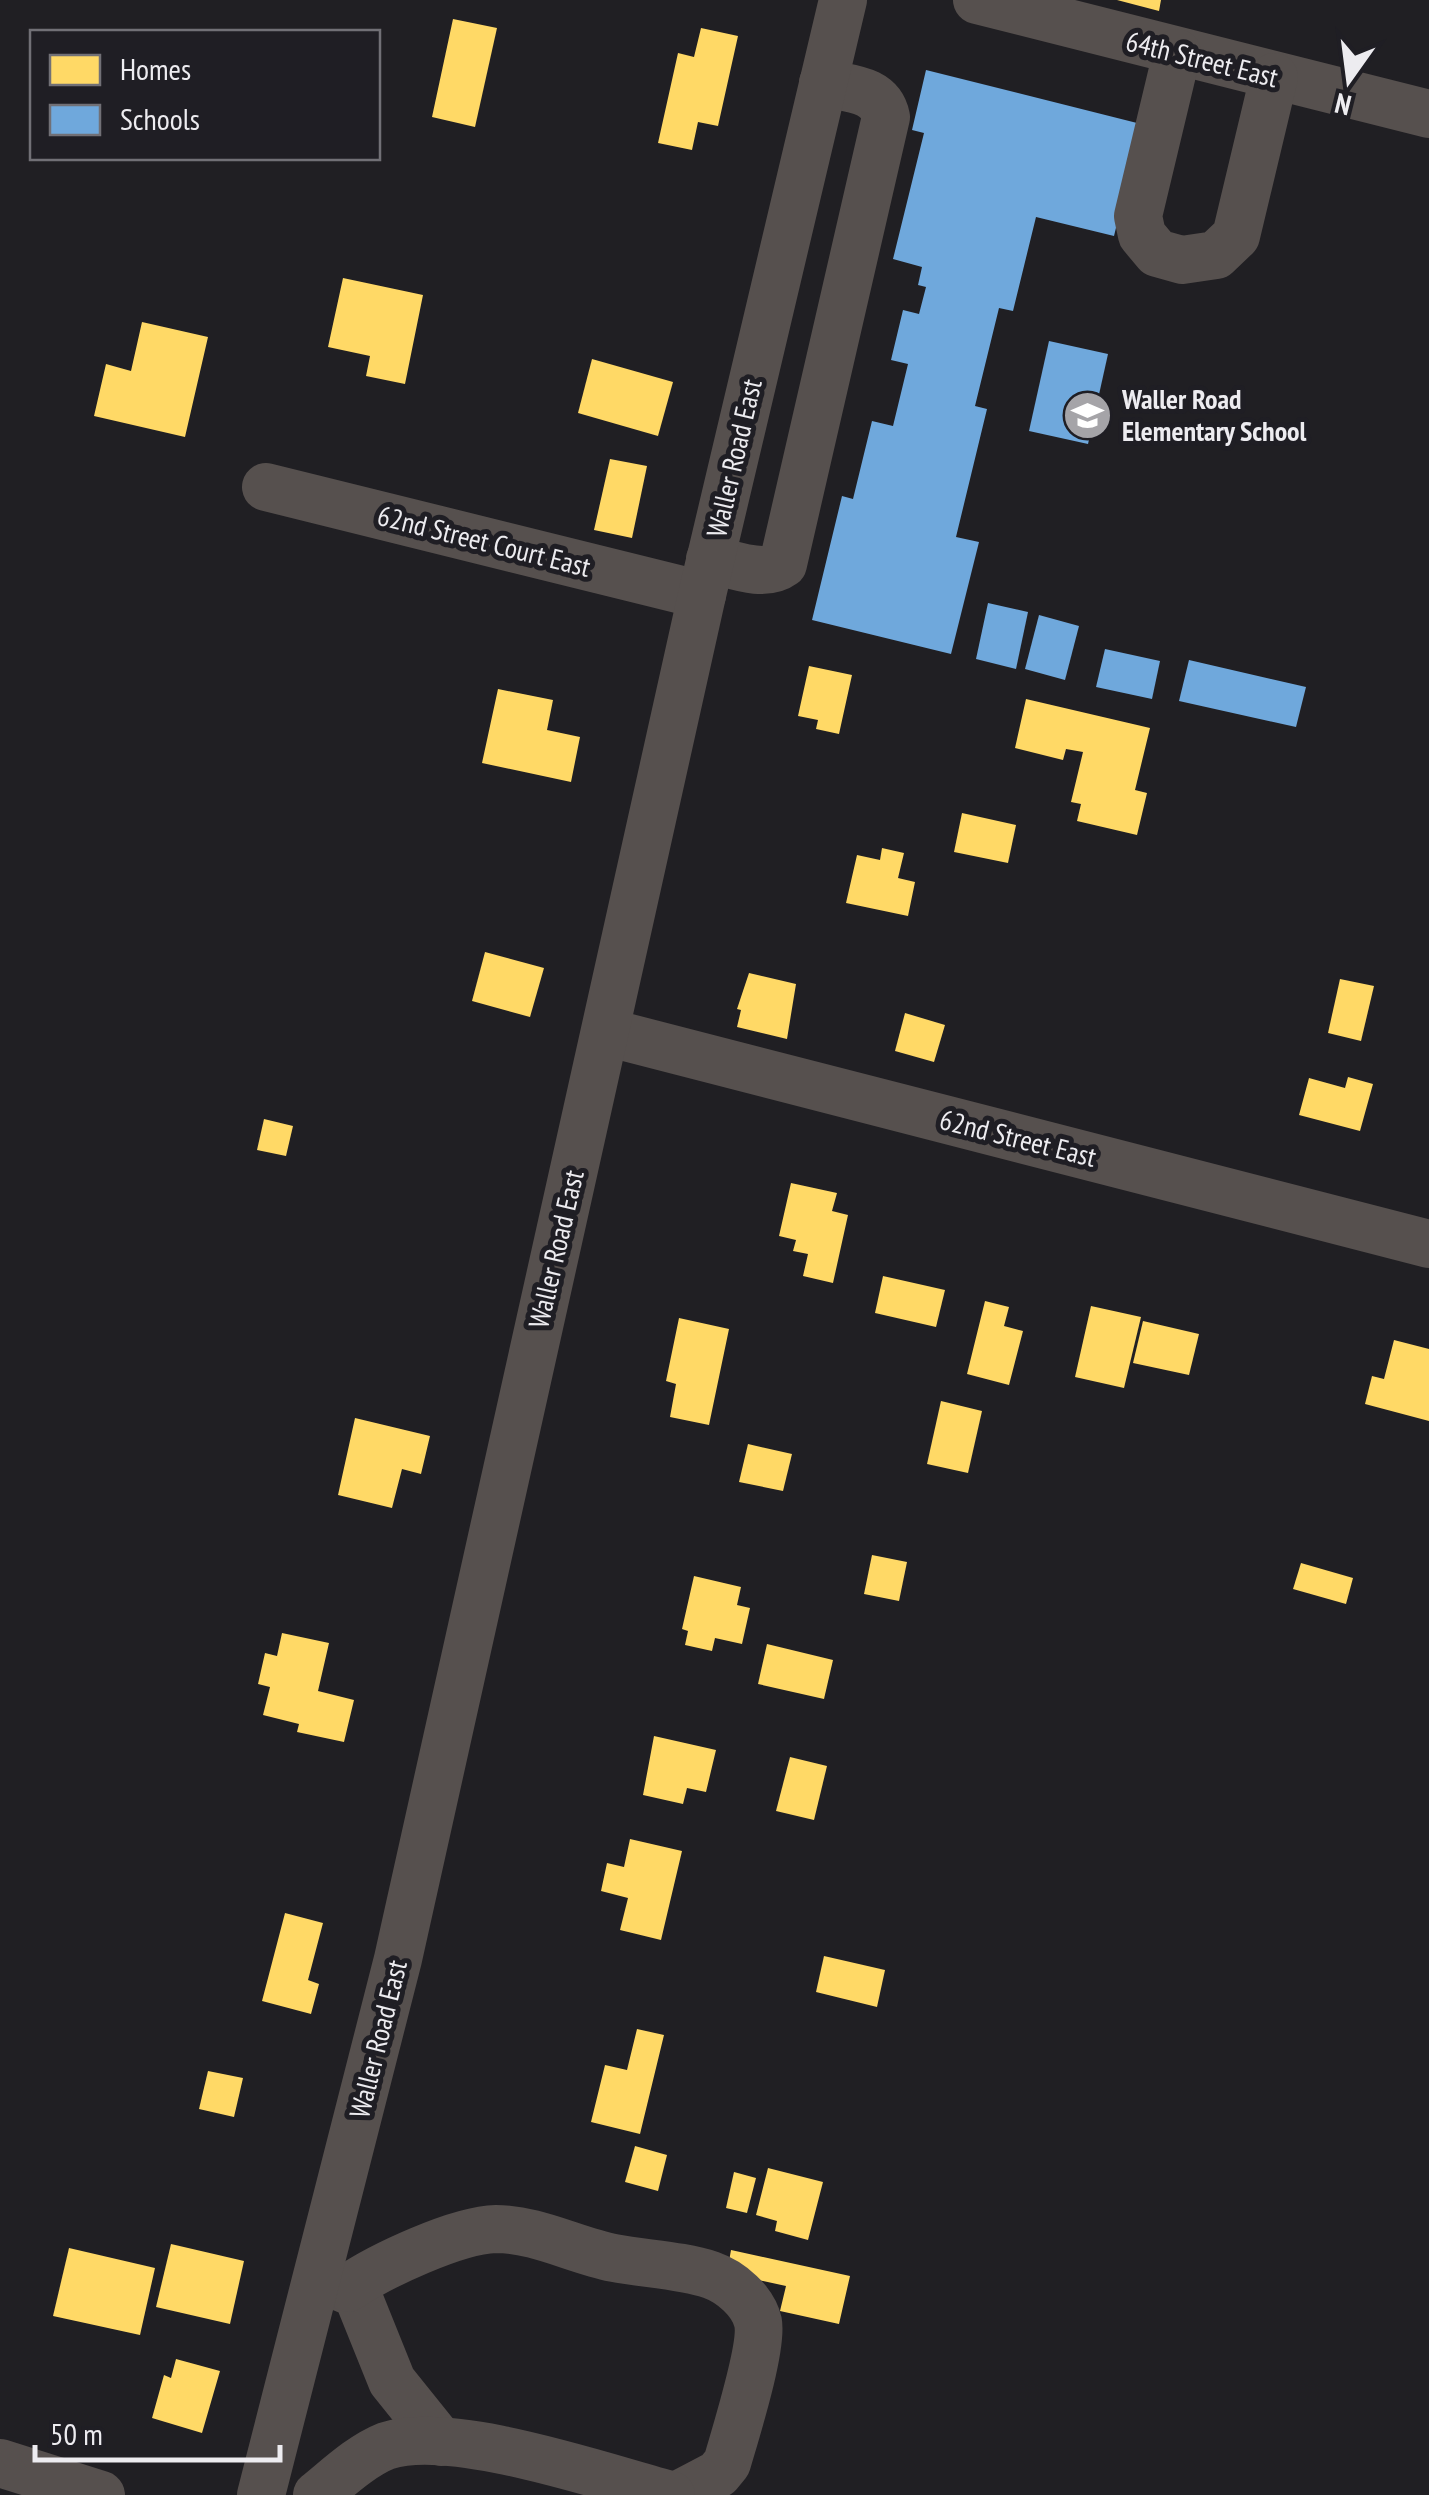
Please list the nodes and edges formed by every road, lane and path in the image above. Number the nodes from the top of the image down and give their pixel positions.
1 (843, 0) edge
2 (977, 0) edge
3 (1177, 53) junction
4 (1274, 76) junction
5 (823, 83) junction
6 (1429, 114) edge
7 (779, 270) junction
8 (846, 288) junction
9 (266, 487) dead end
10 (706, 577) junction
11 (606, 1032) junction
12 (1429, 1244) edge
13 (333, 2283) junction
14 (442, 2442) junction
15 (0, 2463) edge
16 (101, 2495) edge
17 (261, 2495) edge
18 (318, 2495) edge
19 (675, 2495) edge

1 - 5 street, Waller Road East
2 - 3 street, 64th Street East
3 - 4 street, 64th Street East
3 - 4 street
4 - 6 street, 64th Street East
5 - 7 street, Waller Road East
5 - 8 street
7 - 8 street
7 - 10 street, Waller Road East
8 - 10 street, 62nd Street Court East
9 - 10 street, 62nd Street Court East
10 - 11 street, Waller Road East
11 - 12 street, 62nd Street East
11 - 13 street, Waller Road East
13 - 14 street
13 - 17 street, Waller Road East
13 - 19 street
14 - 18 street
14 - 19 street
15 - 16 street

